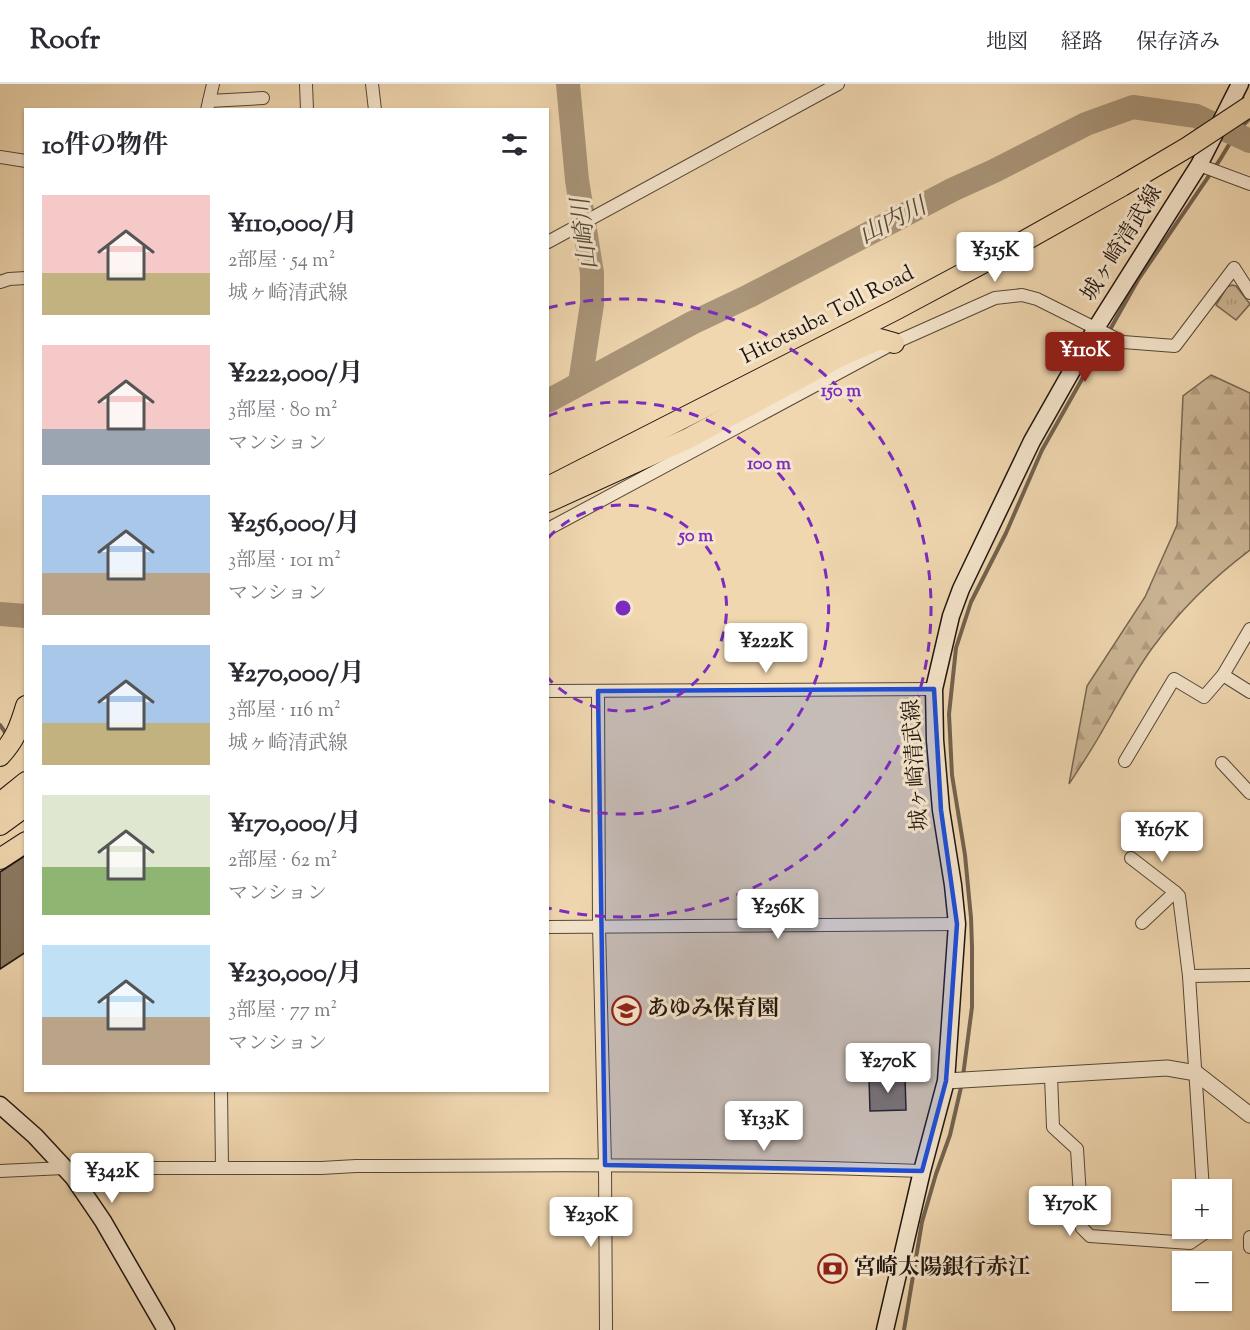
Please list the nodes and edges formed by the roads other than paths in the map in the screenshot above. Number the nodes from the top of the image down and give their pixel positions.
1 (213, 84) edge
2 (306, 84) edge
3 (372, 84) edge
4 (838, 84) edge
5 (1240, 84) edge
6 (263, 98) dead end
7 (208, 105) edge
8 (1250, 106) edge
9 (308, 108) edge
10 (375, 108) edge
11 (0, 157) edge
12 (24, 161) edge
13 (1199, 165) junction
14 (1250, 184) edge
15 (549, 241) edge
16 (24, 278) edge
17 (0, 282) edge
18 (1250, 293) edge
19 (1096, 328) junction
20 (894, 343) junction
21 (549, 486) edge
22 (549, 502) edge
23 (549, 528) edge
24 (1250, 629) edge
25 (1223, 675) junction
26 (934, 688) junction
27 (549, 691) edge
28 (598, 691) junction
29 (1250, 692) edge
30 (24, 712) edge
31 (0, 756) edge
32 (1125, 760) dead end
33 (1222, 763) dead end
34 (24, 784) edge
35 (1250, 793) edge
36 (0, 803) edge
37 (24, 807) edge
38 (0, 825) edge
39 (24, 843) edge
40 (1131, 858) dead end
41 (0, 859) edge
42 (1175, 892) junction
43 (1142, 923) dead end
44 (957, 924) junction
45 (599, 926) junction
46 (549, 927) edge
47 (1250, 975) edge
48 (1189, 976) junction
49 (1196, 1073) junction
50 (1051, 1076) junction
51 (949, 1081) junction
52 (221, 1092) edge
53 (0, 1105) edge
54 (1250, 1115) edge
55 (605, 1165) junction
56 (64, 1168) junction
57 (222, 1168) junction
58 (0, 1171) edge
59 (922, 1171) junction
60 (1202, 1179) edge
61 (79, 1186) junction
62 (1250, 1237) edge
63 (1196, 1239) edge
64 (1250, 1247) edge
65 (166, 1330) edge
66 (606, 1330) edge
67 (885, 1330) edge

1 - 7 street
2 - 9 street
3 - 10 street
4 - 15 street
5 - 13 main road, 城ヶ崎清武線
6 - 7 street
8 - 21 main road, Hitotsuba Toll Road, bridge
11 - 12 street
13 - 14 street
13 - 19 main road, 城ヶ崎清武線
16 - 17 street
18 - 19 street
19 - 20 street
19 - 26 main road, 城ヶ崎清武線
20 - 22 main road
20 - 23 street
24 - 25 street
25 - 29 street
25 - 32 street
26 - 28 street
26 - 44 main road, 城ヶ崎清武線
27 - 28 street
28 - 45 street
30 - 31 main road
33 - 35 street
34 - 36 main road
37 - 38 main road
39 - 41 main road
40 - 42 street
42 - 43 street
42 - 48 street
44 - 45 street
44 - 51 main road, 城ヶ崎清武線
45 - 46 street
45 - 55 street
47 - 48 street
48 - 49 street
49 - 50 street
49 - 54 street
49 - 60 street
50 - 51 street
50 - 63 street
51 - 59 main road, 城ヶ崎清武線
52 - 57 street
53 - 56 main road
55 - 57 street
55 - 59 street
55 - 66 street
56 - 58 street
56 - 61 main road
57 - 61 street
59 - 67 main road, 城ヶ崎清武線
61 - 65 main road
62 - 64 street

